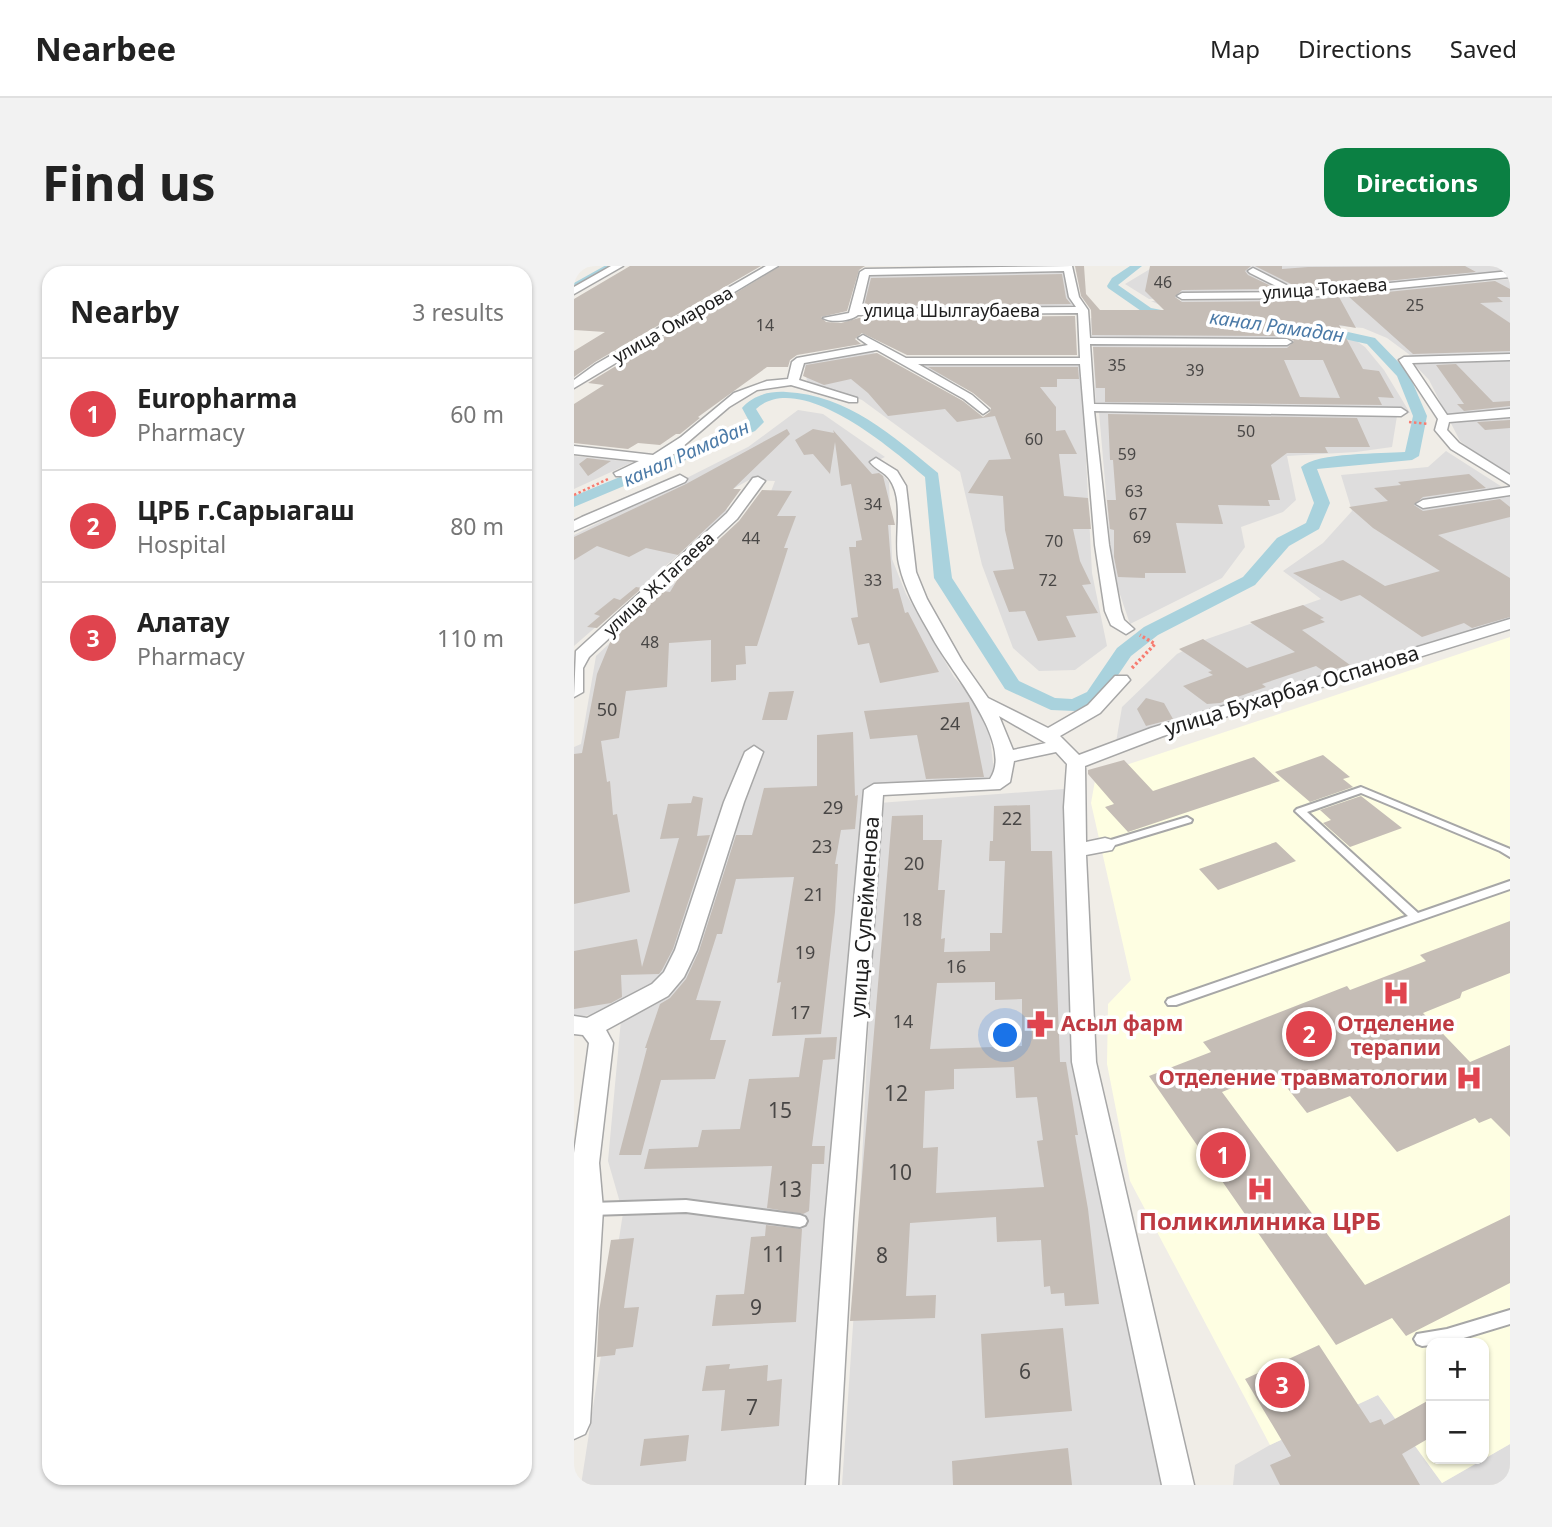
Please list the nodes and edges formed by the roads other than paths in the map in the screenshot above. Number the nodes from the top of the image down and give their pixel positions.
1 (618, 266) edge
2 (773, 266) edge
3 (1067, 267) edge
4 (1253, 271) dead end
5 (1510, 274) edge
6 (574, 291) edge
7 (1301, 294) junction
8 (1182, 296) dead end
9 (1083, 310) junction
10 (855, 312) junction
11 (828, 318) dead end
12 (863, 338) dead end
13 (1086, 341) junction
14 (1287, 342) dead end
15 (876, 347) junction
16 (1510, 358) edge
17 (906, 361) junction
18 (1086, 361) junction
19 (793, 382) junction
20 (574, 385) edge
21 (853, 400) dead end
22 (1088, 407) junction
23 (984, 410) dead end
24 (1401, 412) dead end
25 (1510, 414) edge
26 (1444, 419) junction
27 (574, 450) edge
28 (652, 459) junction
29 (876, 462) dead end
30 (621, 473) road end
31 (680, 479) dead end
32 (758, 481) dead end
33 (1510, 481) edge
34 (1510, 491) edge
35 (1423, 504) dead end
36 (574, 527) edge
37 (1510, 624) edge
38 (1126, 629) dead end
39 (1121, 680) road end
40 (574, 692) edge
41 (985, 703) junction
42 (1061, 748) junction
43 (754, 752) dead end
44 (1004, 758) junction
45 (1186, 820) dead end
46 (1105, 845) joint
47 (1076, 850) junction
48 (1510, 854) edge
49 (1510, 885) edge
50 (1417, 918) junction
51 (1172, 1002) dead end
52 (582, 1026) edge
53 (589, 1209) junction
54 (800, 1221) dead end
55 (1510, 1317) edge
56 (1422, 1339) dead end
57 (574, 1423) edge
58 (822, 1485) edge
59 (1178, 1485) edge

1 - 6 street
2 - 20 street, улица Омарова
3 - 9 street, улица Шылгаубаева
3 - 10 street, улица Шылгаубаева
4 - 7 street
5 - 7 street, улица Токаева
7 - 8 street, улица Токаева
9 - 10 street, улица Шылгаубаева
9 - 13 street, улица Шылгаубаева
10 - 11 street
12 - 15 street, улица Шылгаубаева
13 - 14 street
13 - 18 street, улица Шылгаубаева
15 - 17 street, улица Шылгаубаева
15 - 19 street
16 - 26 street
17 - 18 street, улица Шылгаубаева
17 - 23 street, улица Шылгаубаева
18 - 22 street, улица Шылгаубаева
19 - 21 street
19 - 28 street
22 - 24 street
22 - 38 street, улица Шылгаубаева
25 - 26 street
26 - 33 street
27 - 28 street
28 - 30 street
29 - 41 street
31 - 36 street
32 - 40 street, улица Ж.Тагаева
34 - 35 street
37 - 42 street, улица Бухарбая Оспанова
39 - 42 street
41 - 42 street
41 - 44 street
42 - 44 street
42 - 47 street
43 - 52 street
44 - 58 street, улица Сулейменова
45 - 46 lane
46 - 47 street
47 - 59 street
48 - 50 lane
49 - 50 lane
50 - 51 lane
52 - 53 street
53 - 54 lane
53 - 57 street
55 - 56 lane

